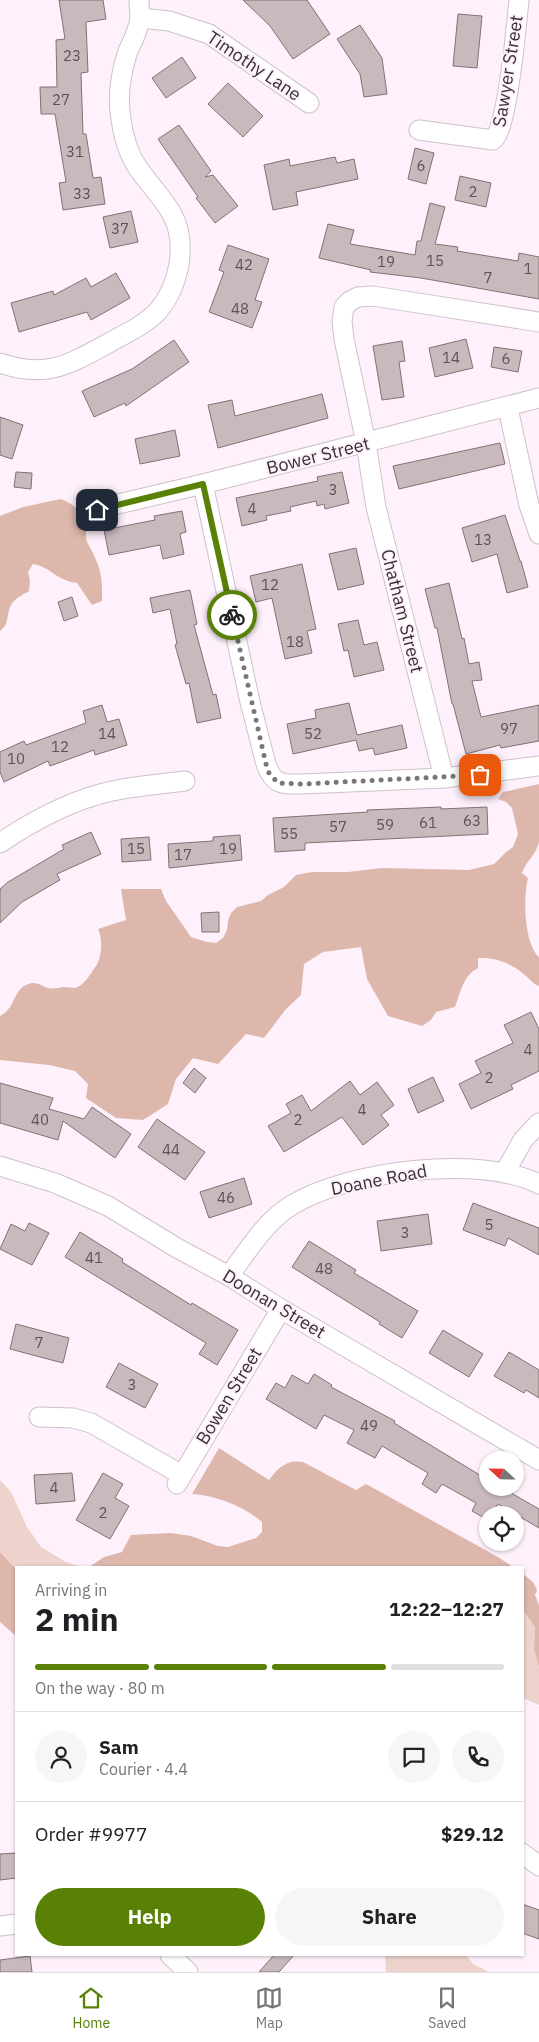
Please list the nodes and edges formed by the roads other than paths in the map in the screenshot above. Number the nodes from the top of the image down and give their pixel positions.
1 (519, 0) edge
2 (139, 9) edge
3 (309, 103) dead end
4 (419, 130) dead end
5 (539, 322) edge
6 (0, 363) edge
7 (539, 398) edge
8 (508, 408) junction
9 (366, 444) junction
10 (203, 484) junction
11 (97, 510) dead end
12 (539, 534) edge
13 (539, 766) edge
14 (444, 778) junction
15 (185, 781) dead end
16 (0, 843) edge
17 (539, 1122) edge
18 (0, 1166) edge
19 (505, 1172) junction
20 (539, 1184) edge
21 (229, 1276) junction
22 (281, 1309) junction
23 (39, 1417) dead end
24 (539, 1460) edge
25 (524, 1854) edge
26 (539, 1866) edge
27 (15, 1924) edge
28 (0, 1926) edge
29 (171, 1956) edge
30 (188, 1972) edge

1 - 4 street, Sawyer Street
2 - 3 street, Timothy Lane
2 - 6 street
5 - 9 street, Chatham Street
7 - 8 street, Bower Street
8 - 9 street, Bower Street
8 - 12 street
9 - 10 street, Bower Street
9 - 14 street, Chatham Street
10 - 11 street, Bower Street
10 - 14 street
13 - 14 street
15 - 16 street
17 - 19 street
18 - 21 street, Doonan Street
19 - 20 street
19 - 21 street, Doane Road
21 - 22 street, Doonan Street
22 - 23 street, Bowen Street
22 - 24 street, Doonan Street
25 - 26 street
27 - 28 street
29 - 30 street

